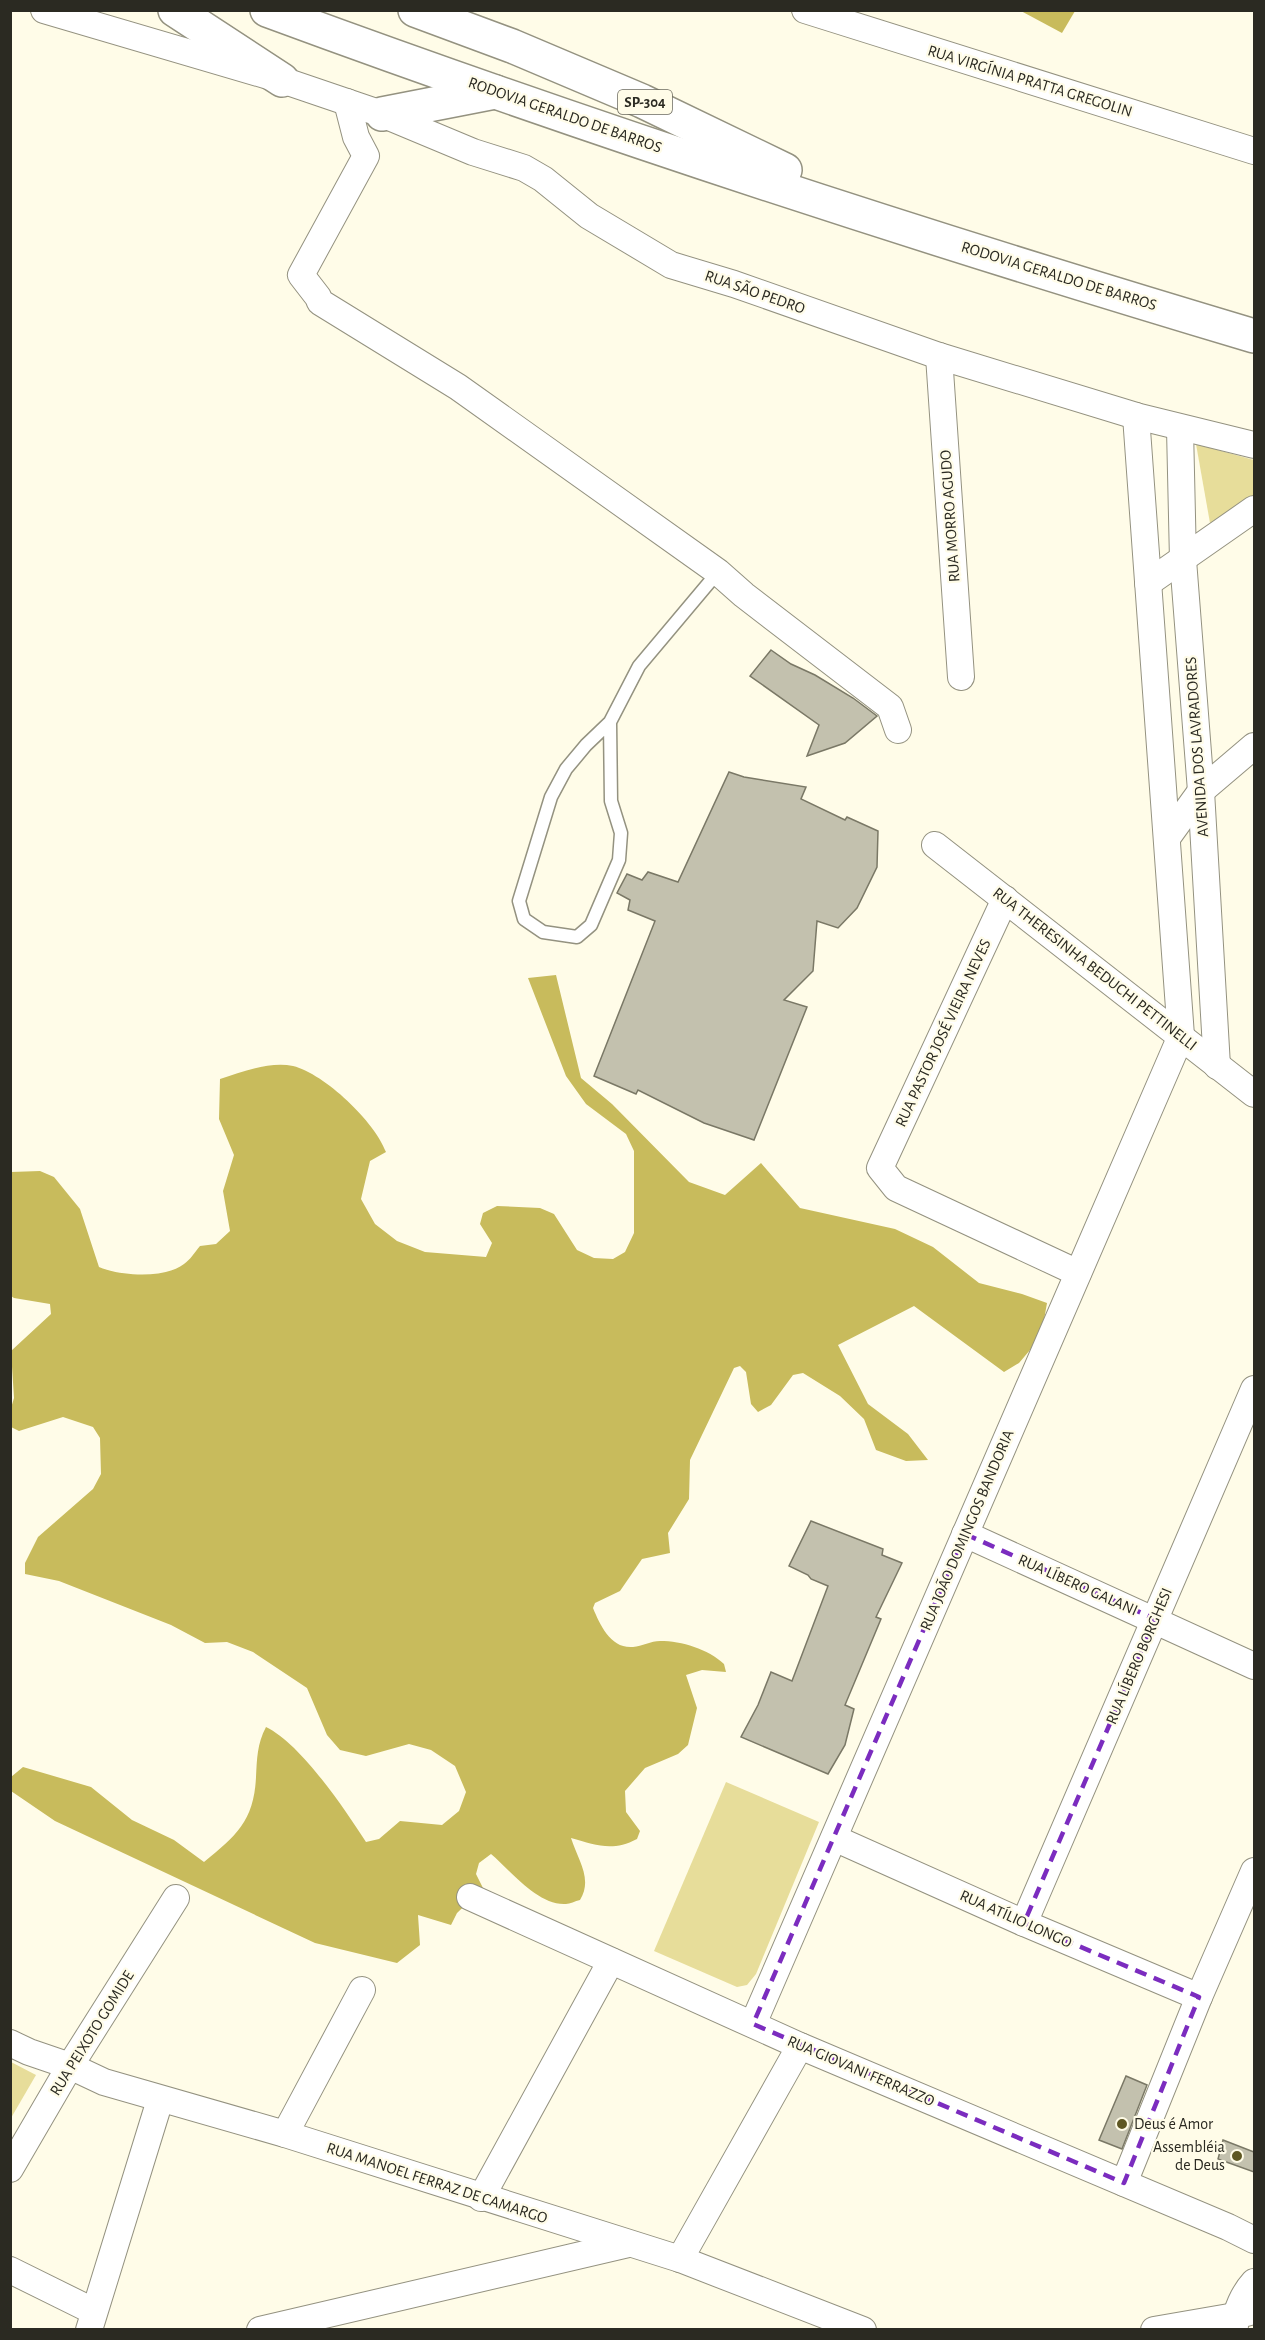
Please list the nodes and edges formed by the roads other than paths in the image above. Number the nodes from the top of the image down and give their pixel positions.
1 (44, 10) edge
2 (175, 10) edge
3 (267, 10) edge
4 (415, 10) edge
5 (805, 10) edge
6 (282, 80) junction
7 (496, 92) junction
8 (347, 102) junction
9 (382, 114) junction
10 (1254, 151) edge
11 (864, 215) junction
12 (1254, 336) edge
13 (939, 356) junction
14 (1136, 416) junction
15 (1180, 429) junction
16 (1254, 445) edge
17 (1254, 509) edge
18 (1183, 560) junction
19 (718, 572) junction
20 (1148, 583) junction
21 (961, 677) dead end
22 (610, 722) junction
23 (898, 730) dead end
24 (1254, 746) edge
25 (1201, 791) junction
26 (1167, 838) junction
27 (935, 845) dead end
28 (1005, 899) junction
29 (1181, 1036) junction
30 (1217, 1066) junction
31 (1254, 1094) edge
32 (1078, 1273) junction
33 (1254, 1389) edge
34 (965, 1534) junction
35 (1155, 1619) junction
36 (1254, 1666) edge
37 (834, 1838) junction
38 (1254, 1871) edge
39 (470, 1897) dead end
40 (176, 1898) dead end
41 (1024, 1923) junction
42 (611, 1960) junction
43 (362, 1990) dead end
44 (1199, 1997) junction
45 (753, 2024) junction
46 (10, 2043) edge
47 (800, 2046) junction
48 (70, 2066) junction
49 (160, 2100) junction
50 (285, 2134) junction
51 (10, 2169) edge
52 (1124, 2183) junction
53 (481, 2198) junction
54 (1254, 2240) edge
55 (628, 2244) junction
56 (680, 2259) junction
57 (10, 2270) edge
58 (1254, 2282) edge
59 (1241, 2319) edge
60 (91, 2320) edge
61 (1166, 2328) edge
62 (260, 2330) edge
63 (863, 2330) edge

1 - 6 street, RUA SÃO PEDRO
2 - 6 highway
3 - 7 highway, RODOVIA GERALDO DE BARROS / SP-304
4 - 11 highway, RODOVIA GERALDO DE BARROS / SP-304
5 - 10 street, RUA VIRGÍNIA PRATTA GREGOLIN
6 - 8 street, RUA SÃO PEDRO
7 - 9 highway
7 - 11 highway, RODOVIA GERALDO DE BARROS / SP-304
8 - 9 street, RUA SÃO PEDRO
8 - 19 street
9 - 13 street, RUA SÃO PEDRO
11 - 12 highway, RODOVIA GERALDO DE BARROS / SP-304
13 - 14 street, RUA SÃO PEDRO
13 - 21 street, RUA MORRO AGUDO
14 - 15 street, RUA SÃO PEDRO
14 - 20 street
15 - 16 street, RUA SÃO PEDRO
15 - 18 street, AVENIDA DOS LAVRADORES
17 - 18 street
18 - 20 street
18 - 25 street, AVENIDA DOS LAVRADORES
19 - 22 lane
19 - 23 street
20 - 26 street
22 - 22 lane
24 - 25 street
25 - 26 street
25 - 30 street, AVENIDA DOS LAVRADORES
26 - 29 street
27 - 28 street, RUA THERESINHA BEDUCHI PETTINELLI
28 - 29 street, RUA THERESINHA BEDUCHI PETTINELLI
28 - 32 street, RUA PASTOR JOSÉ VIEIRA NEVES
29 - 30 street, RUA THERESINHA BEDUCHI PETTINELLI
29 - 32 street, RUA JOÃO DOMINGOS BANDORIA
30 - 31 street, RUA THERESINHA BEDUCHI PETTINELLI
32 - 34 street, RUA JOÃO DOMINGOS BANDORIA
33 - 35 street, RUA LÍBERO BORGHESI
34 - 35 street, RUA LÍBERO GALANI
34 - 37 street, RUA JOÃO DOMINGOS BANDORIA
35 - 36 street, RUA LÍBERO GALANI
35 - 41 street, RUA LÍBERO BORGHESI
37 - 41 street, RUA ATÍLIO LONGO
37 - 45 street, RUA JOÃO DOMINGOS BANDORIA
38 - 44 street
39 - 42 street, RUA GIOVANI FERRAZZO
40 - 48 street, RUA PEIXOTO GOMIDE
41 - 44 street, RUA ATÍLIO LONGO
42 - 45 street, RUA GIOVANI FERRAZZO
42 - 53 street
43 - 50 street
44 - 52 street
45 - 47 street, RUA GIOVANI FERRAZZO
46 - 48 street, RUA MANOEL FERRAZ DE CAMARGO
47 - 52 street, RUA GIOVANI FERRAZZO
47 - 56 street
48 - 49 street, RUA MANOEL FERRAZ DE CAMARGO
48 - 51 street, RUA PEIXOTO GOMIDE
49 - 50 street, RUA MANOEL FERRAZ DE CAMARGO
49 - 60 street
50 - 53 street, RUA MANOEL FERRAZ DE CAMARGO
52 - 54 street, RUA GIOVANI FERRAZZO
53 - 55 street, RUA MANOEL FERRAZ DE CAMARGO
55 - 56 street, RUA MANOEL FERRAZ DE CAMARGO
55 - 62 street
56 - 63 street, RUA MANOEL FERRAZ DE CAMARGO
57 - 60 street
58 - 59 street
59 - 61 street

